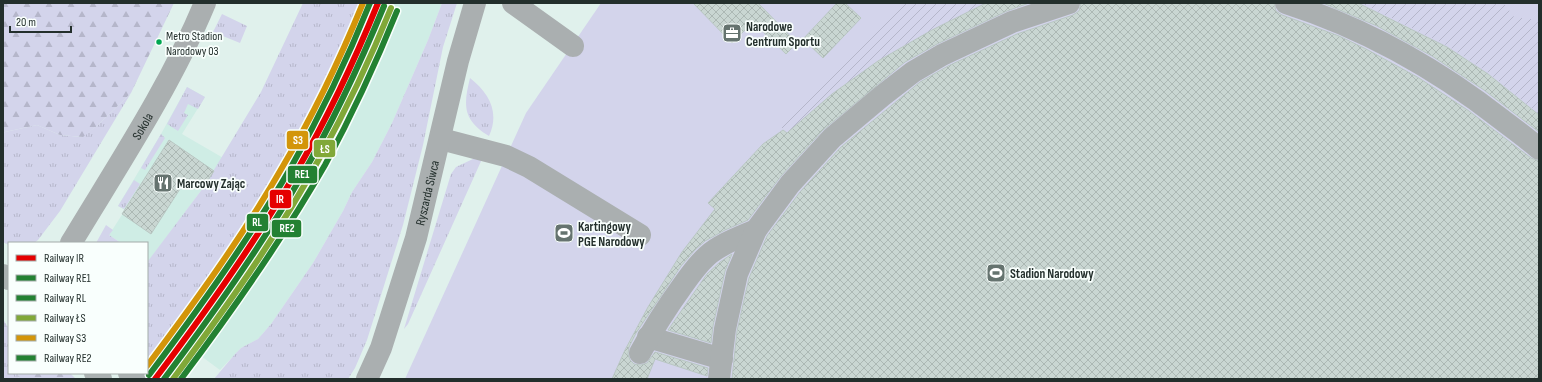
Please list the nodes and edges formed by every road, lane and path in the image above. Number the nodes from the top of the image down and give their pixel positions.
1 (204, 3) edge
2 (475, 3) edge
3 (513, 3) edge
4 (1069, 3) edge
5 (1286, 3) edge
6 (573, 46) dead end
7 (441, 139) junction
8 (1539, 149) edge
9 (756, 230) junction
10 (640, 235) dead end
11 (72, 242) edge
12 (721, 369) edge
13 (367, 379) edge

1 - 11 street, Sokola
2 - 7 street, Ryszarda Siwca
3 - 6 street
4 - 9 street
5 - 8 street
7 - 10 street
7 - 13 street, Ryszarda Siwca
9 - 12 street
9 - 12 street

